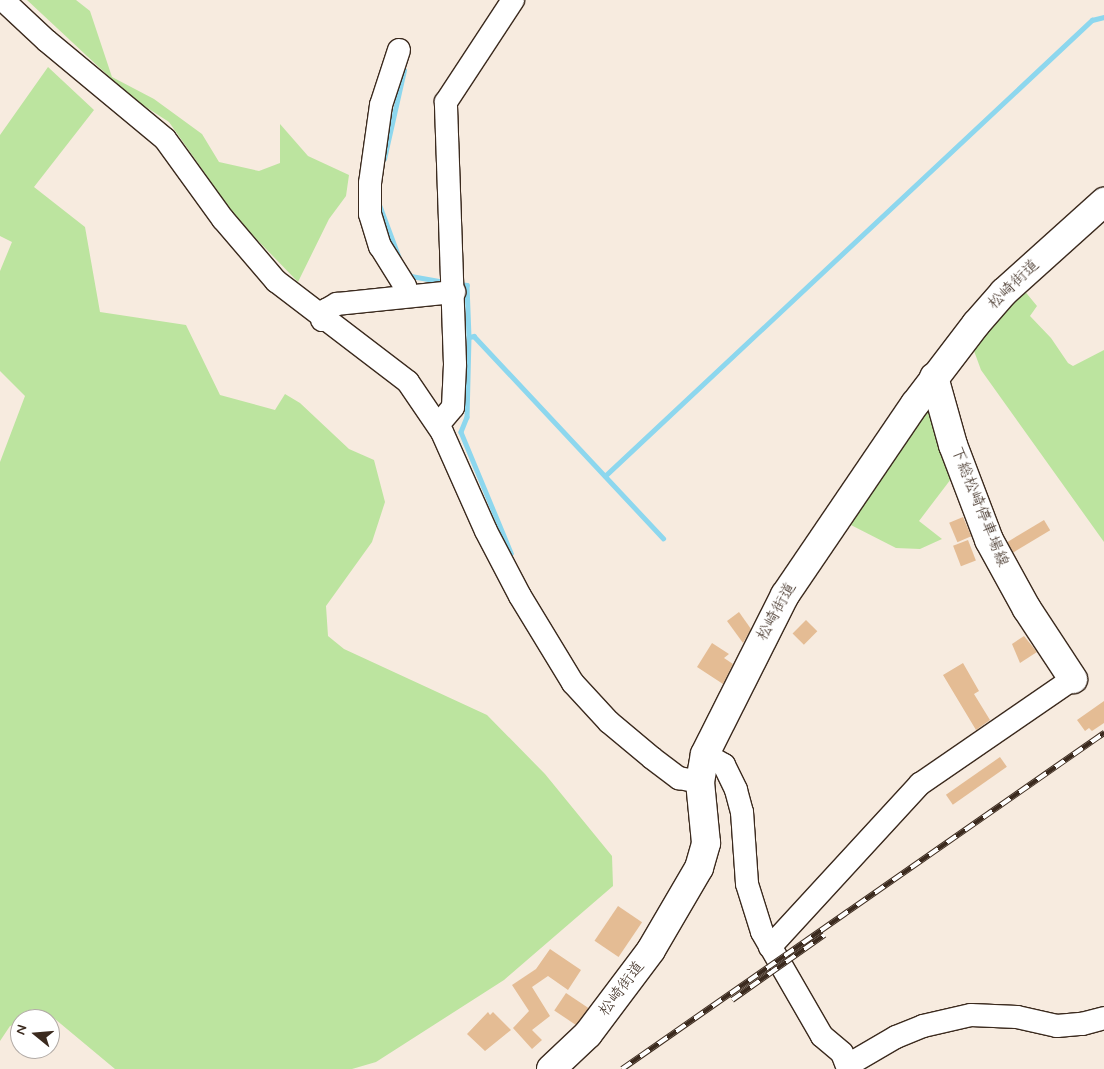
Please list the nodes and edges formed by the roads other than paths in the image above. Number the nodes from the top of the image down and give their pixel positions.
1 (3, 0) edge
2 (513, 0) edge
3 (399, 50) dead end
4 (1104, 202) edge
5 (454, 292) junction
6 (407, 295) junction
7 (322, 320) junction
8 (934, 378) junction
9 (438, 425) junction
10 (1073, 679) joint
11 (704, 754) junction
12 (700, 782) junction
13 (770, 947) junction
14 (1104, 1018) edge
15 (848, 1067) edge
16 (551, 1069) edge

1 - 7 street
2 - 5 street
3 - 6 street
4 - 8 main road, 松崎街道
5 - 6 street
5 - 9 street
6 - 7 street
7 - 9 street
8 - 10 main road, 下総松崎停車場線
8 - 11 main road, 松崎街道
9 - 12 street
10 - 13 street
11 - 12 main road, 松崎街道
11 - 13 street
12 - 16 main road, 松崎街道
13 - 15 street
14 - 15 street

